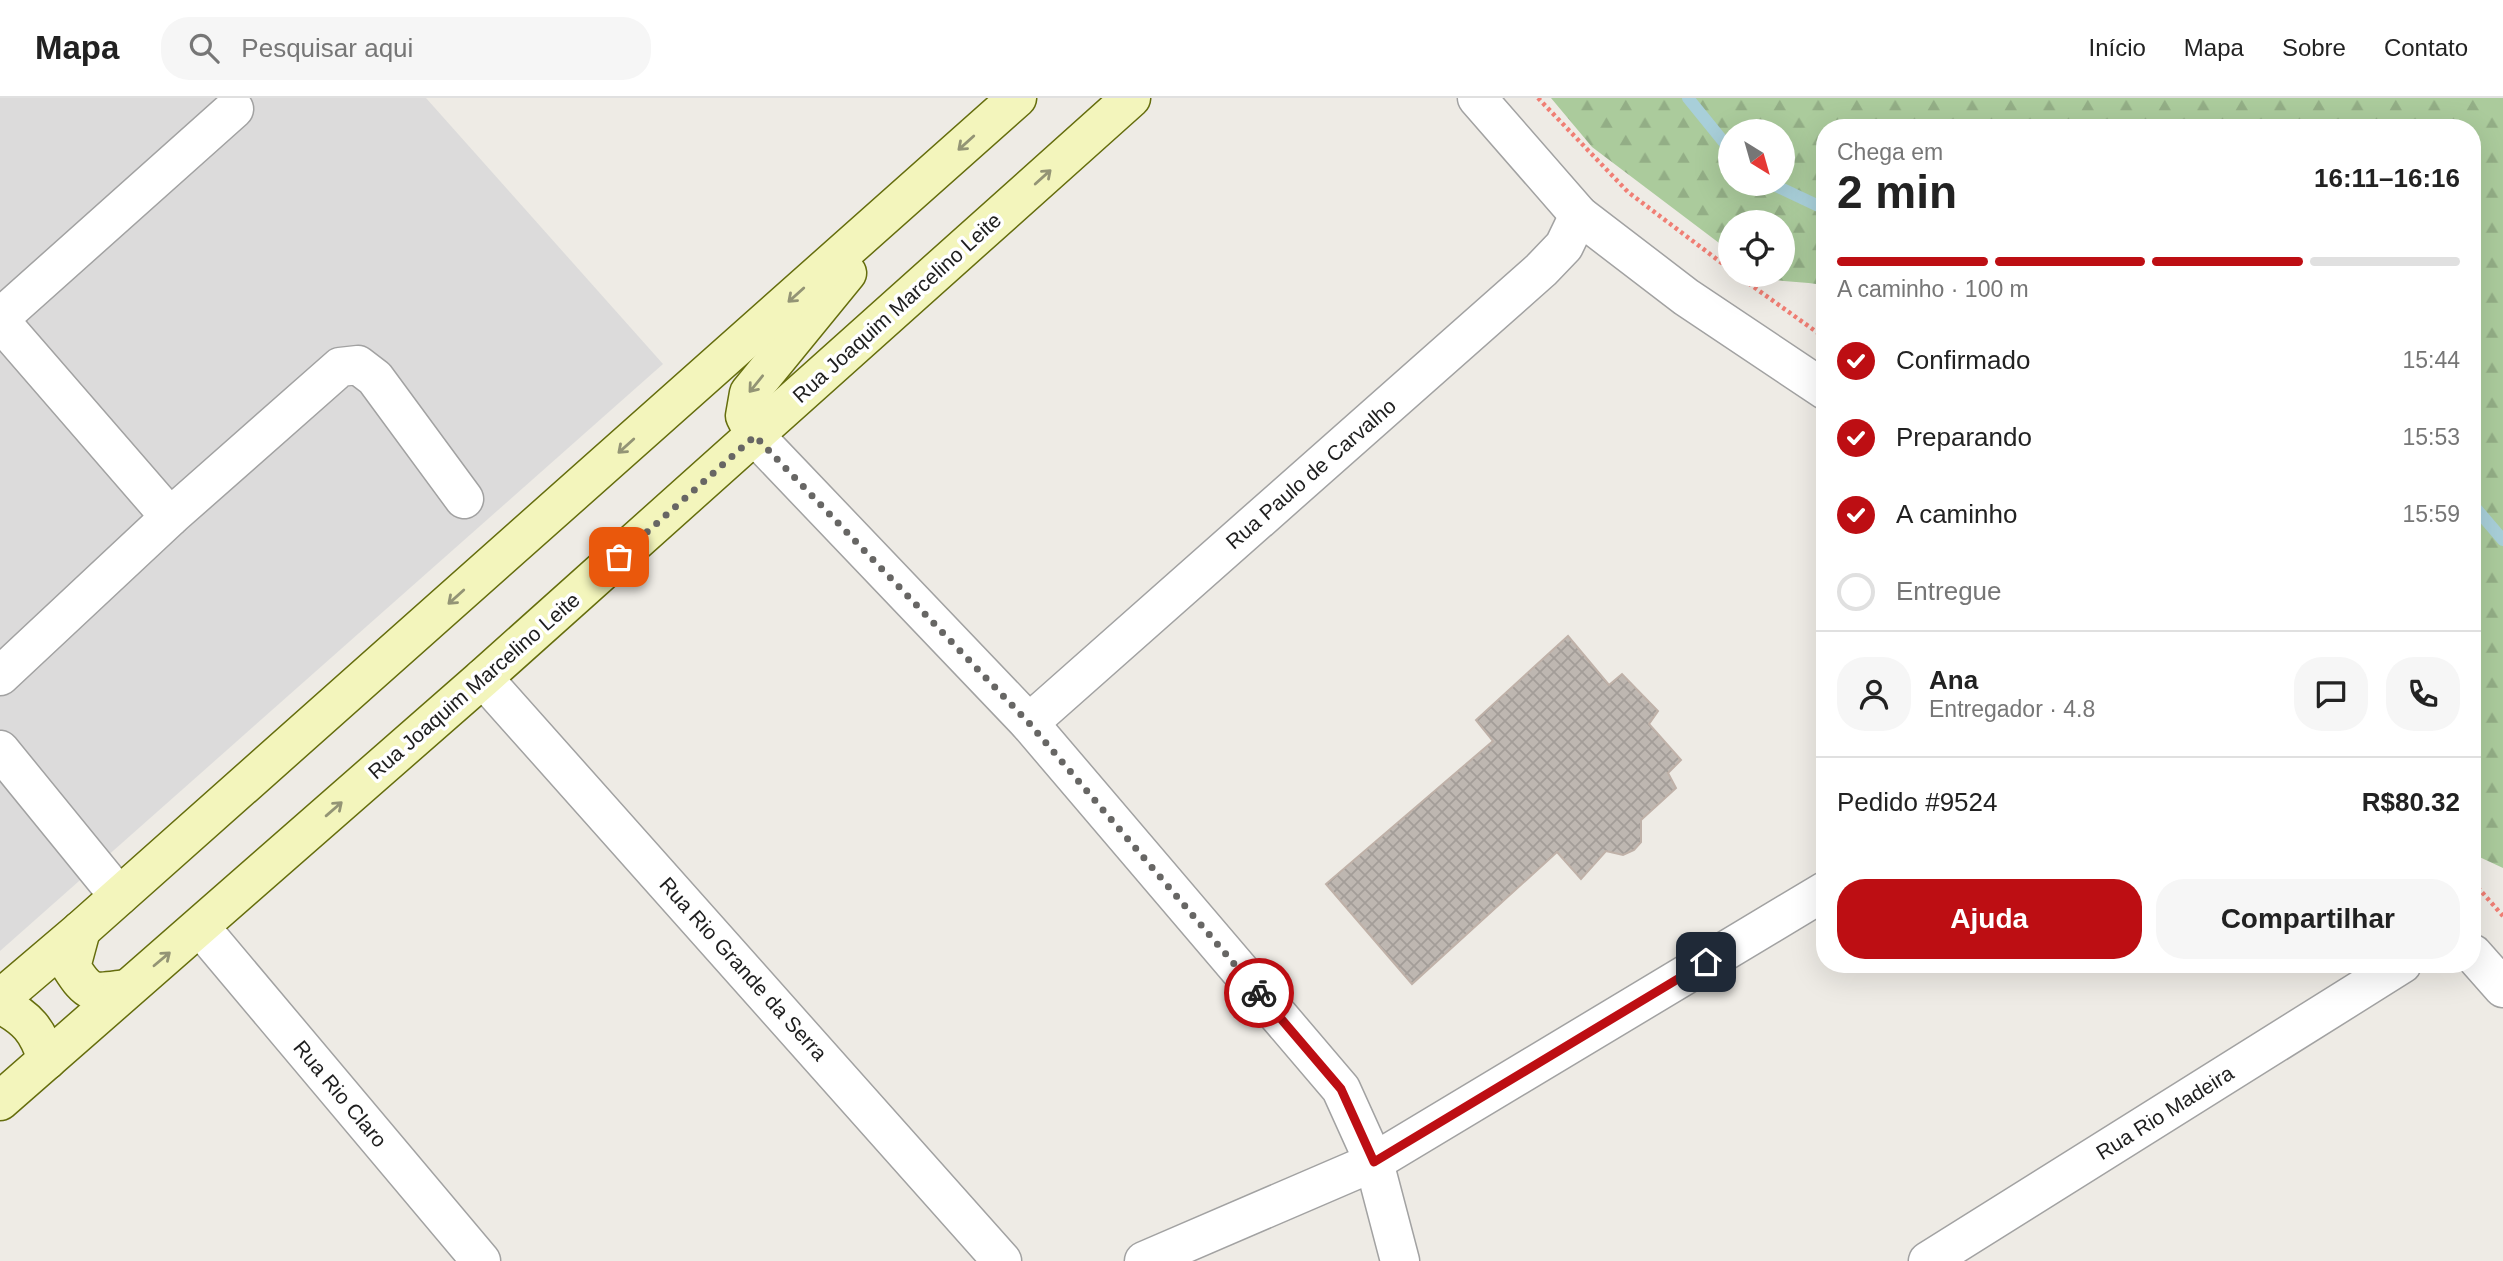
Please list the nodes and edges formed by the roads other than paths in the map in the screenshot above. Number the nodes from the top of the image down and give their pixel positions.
1 (1017, 98) edge
2 (1131, 98) edge
3 (1477, 98) edge
4 (234, 109) dead end
5 (887, 213) junction
6 (1579, 215) junction
7 (0, 319) edge
8 (1816, 384) edge
9 (755, 436) junction
10 (464, 499) dead end
11 (170, 517) junction
12 (0, 676) edge
13 (483, 678) junction
14 (1029, 723) junction
15 (0, 750) edge
16 (119, 896) junction
17 (1816, 896) edge
18 (200, 927) junction
19 (82, 930) junction
20 (2481, 963) edge
21 (2388, 973) edge
22 (2503, 988) edge
23 (126, 989) junction
24 (0, 999) edge
25 (0, 1004) edge
26 (47, 1060) junction
27 (0, 1101) edge
28 (1374, 1162) junction
29 (481, 1261) edge
30 (1002, 1261) edge
31 (1144, 1261) edge
32 (1400, 1261) edge
33 (1928, 1261) edge

1 -> 5 main road
9 -> 2 main road, Rua Joaquim Marcelino Leite
3 - 6 street
4 - 7 street
5 -> 9 main road
5 -> 16 main road
6 - 8 street
6 - 14 street, Rua Paulo de Carvalho
7 - 11 street
9 - 13 main road, Rua Joaquim Marcelino Leite
9 - 14 street
10 - 11 street
11 - 12 street
18 -> 13 main road, Rua Joaquim Marcelino Leite
13 - 30 street, Rua Rio Grande da Serra
14 - 28 street
15 - 16 street
16 - 19 main road
17 - 28 street
23 -> 18 main road, Rua Joaquim Marcelino Leite
18 - 29 street, Rua Rio Claro
19 - 23 main road
19 - 24 main road
20 - 22 street
21 - 33 street, Rua Rio Madeira
23 - 26 main road, Rua Joaquim Marcelino Leite
25 - 26 main road
26 - 27 main road, Rua Joaquim Marcelino Leite
28 - 31 street
28 - 32 street

